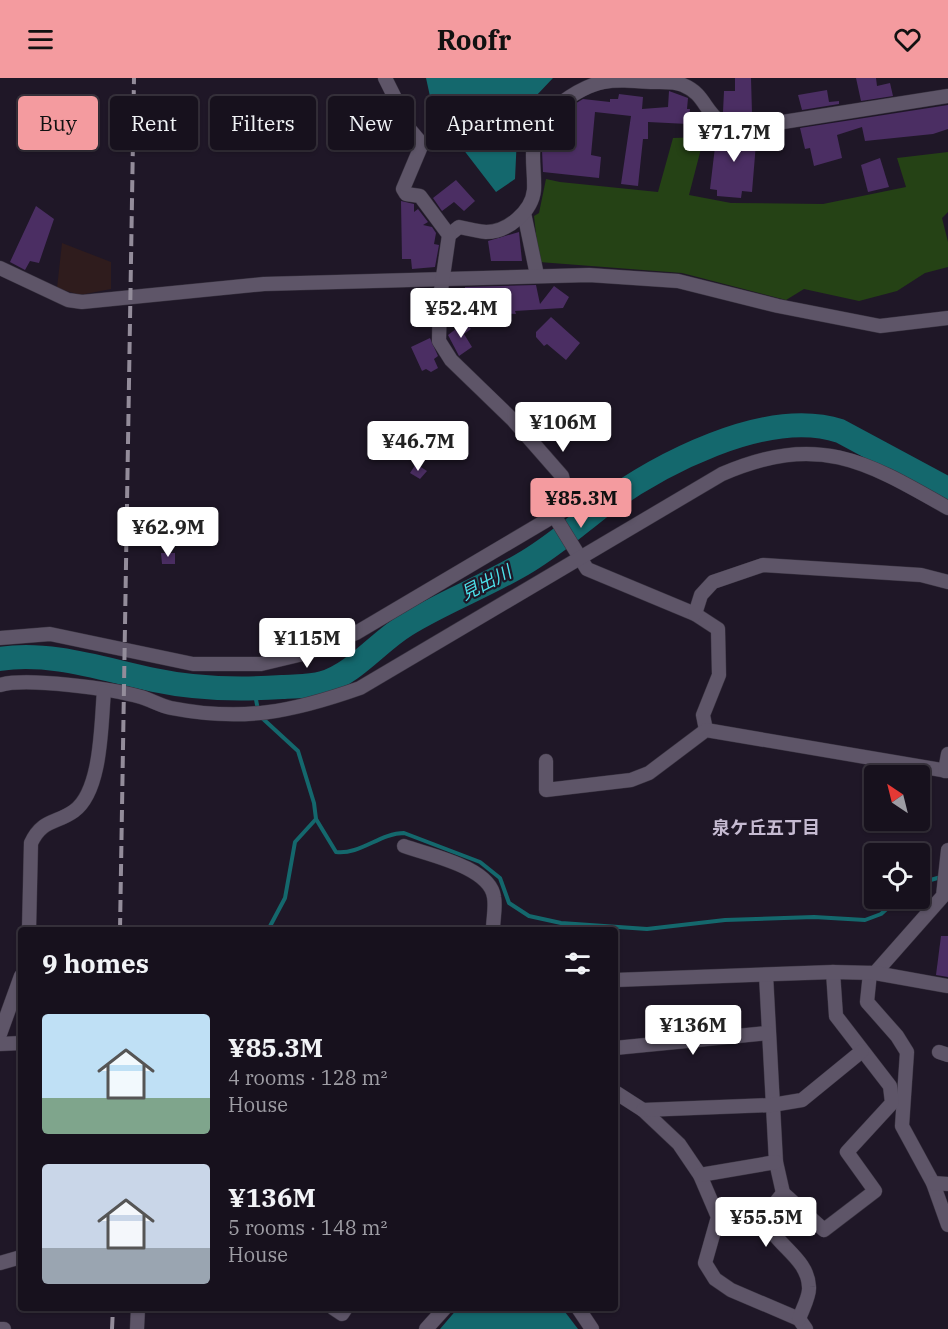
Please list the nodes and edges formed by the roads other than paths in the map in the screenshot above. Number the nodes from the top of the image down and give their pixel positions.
1 (385, 78) edge
2 (948, 96) edge
3 (524, 213) junction
4 (449, 235) junction
5 (0, 268) edge
6 (537, 275) junction
7 (444, 278) junction
8 (948, 318) edge
9 (948, 508) edge
10 (555, 517) junction
11 (580, 558) junction
12 (948, 582) edge
13 (695, 614) junction
14 (0, 638) edge
15 (0, 685) edge
16 (104, 691) junction
17 (706, 730) junction
18 (948, 754) edge
19 (546, 761) dead end
20 (946, 771) edge
21 (404, 846) dead end
22 (948, 850) edge
23 (28, 927) edge
24 (493, 927) edge
25 (833, 972) junction
26 (872, 973) junction
27 (766, 975) junction
28 (618, 980) edge
29 (18, 984) edge
30 (948, 986) edge
31 (768, 1033) junction
32 (0, 1034) edge
33 (18, 1043) edge
34 (0, 1044) edge
35 (618, 1048) edge
36 (862, 1051) junction
37 (618, 1100) edge
38 (772, 1105) junction
39 (643, 1110) junction
40 (776, 1162) junction
41 (700, 1175) junction
42 (933, 1184) junction
43 (948, 1184) edge
44 (783, 1193) junction
45 (948, 1225) edge
46 (18, 1258) edge
47 (0, 1263) edge
48 (138, 1311) edge
49 (442, 1311) edge
50 (580, 1311) edge
51 (803, 1324) edge
52 (137, 1329) edge
53 (426, 1329) edge
54 (592, 1329) edge

1 - 4 street
2 - 3 street
3 - 4 street
3 - 6 street
4 - 7 street
5 - 7 street
6 - 7 street
6 - 8 street
7 - 10 street
9 - 11 street
10 - 11 street
10 - 14 street
11 - 13 street
11 - 16 street
12 - 13 street
13 - 17 street
15 - 16 street
16 - 23 street
17 - 19 street
17 - 20 street
18 - 20 street
21 - 24 street
22 - 26 street
25 - 26 street
25 - 27 street
25 - 36 street
26 - 30 street
26 - 42 street
27 - 28 street
27 - 31 street
29 - 32 street
31 - 35 street
31 - 38 street
33 - 34 street
36 - 38 street
36 - 44 street
37 - 39 street
38 - 39 street
38 - 40 street
39 - 41 street
40 - 41 street
40 - 44 street
41 - 51 street
42 - 43 street
42 - 45 street
44 - 51 street
46 - 47 street
48 - 52 street
49 - 53 street
50 - 54 street

